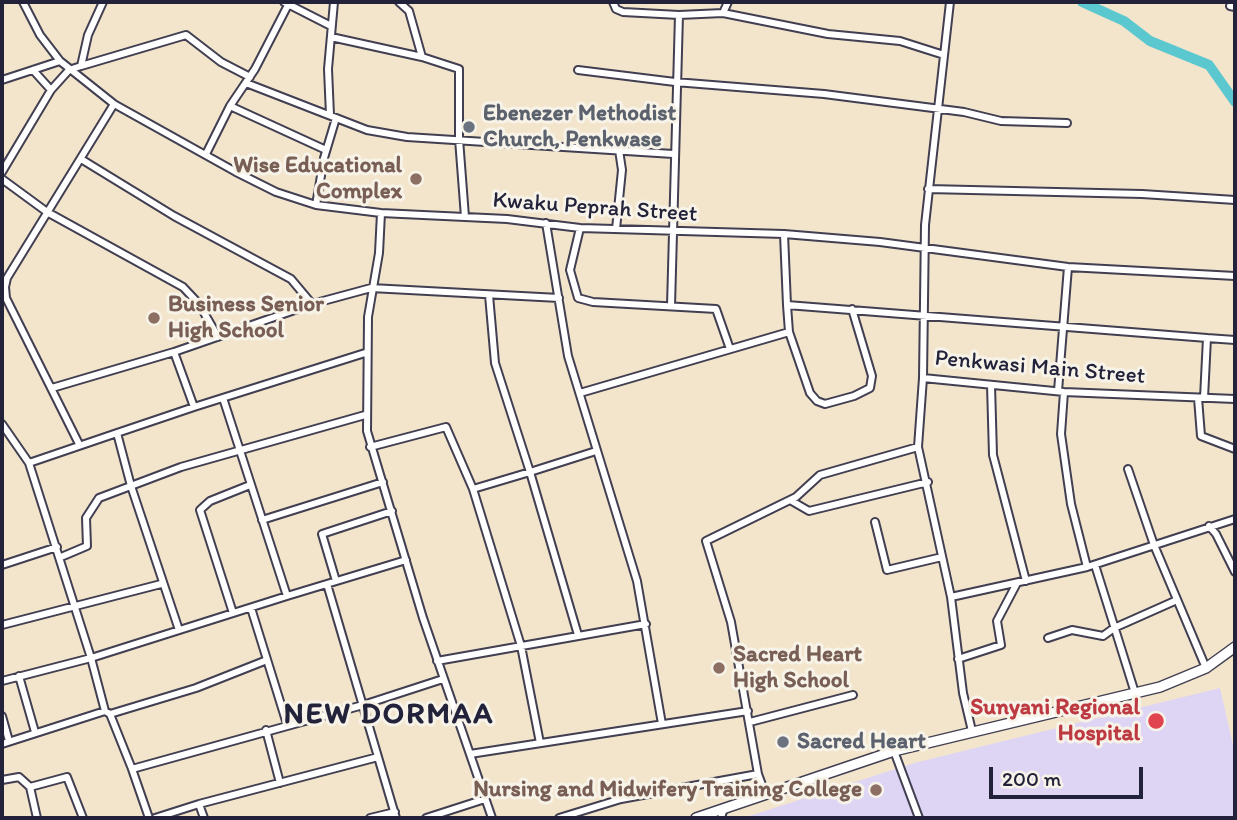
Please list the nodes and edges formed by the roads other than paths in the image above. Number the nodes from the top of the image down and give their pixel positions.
1 (23, 2) edge
2 (103, 2) edge
3 (334, 2) edge
4 (398, 2) edge
5 (613, 2) edge
6 (728, 2) edge
7 (950, 2) edge
8 (286, 4) edge
9 (723, 13) junction
10 (679, 15) junction
11 (331, 26) junction
12 (331, 37) junction
13 (944, 55) junction
14 (422, 57) junction
15 (60, 61) junction
16 (81, 66) junction
17 (33, 70) junction
18 (69, 70) junction
19 (578, 70) dead end
20 (2, 80) edge
21 (248, 80) junction
22 (676, 82) junction
23 (51, 90) junction
24 (114, 104) junction
25 (229, 106) junction
26 (939, 110) junction
27 (333, 117) junction
28 (1067, 123) dead end
29 (459, 139) junction
30 (326, 150) junction
31 (619, 150) junction
32 (206, 154) junction
33 (673, 154) junction
34 (81, 159) junction
35 (2, 172) edge
36 (2, 179) edge
37 (928, 189) junction
38 (1235, 200) edge
39 (316, 205) junction
40 (47, 212) junction
41 (381, 214) junction
42 (465, 218) junction
43 (546, 223) junction
44 (580, 228) junction
45 (616, 229) junction
46 (673, 233) junction
47 (784, 234) junction
48 (923, 250) junction
49 (1068, 267) junction
50 (1235, 276) edge
51 (4, 279) edge
52 (371, 288) junction
53 (489, 295) junction
54 (559, 298) junction
55 (312, 304) junction
56 (788, 305) junction
57 (671, 306) junction
58 (852, 309) junction
59 (924, 316) junction
60 (1063, 326) junction
61 (789, 332) junction
62 (218, 337) junction
63 (1207, 338) junction
64 (1235, 340) edge
65 (730, 349) junction
66 (174, 352) junction
67 (365, 353) junction
68 (923, 378) junction
69 (992, 385) junction
70 (52, 388) junction
71 (1061, 392) junction
72 (580, 393) junction
73 (223, 398) junction
74 (1201, 398) junction
75 (1235, 399) edge
76 (194, 407) junction
77 (365, 415) junction
78 (2, 424) edge
79 (117, 433) junction
80 (79, 444) junction
81 (370, 447) junction
82 (918, 447) junction
83 (1235, 449) edge
84 (240, 451) junction
85 (596, 451) junction
86 (29, 463) junction
87 (1128, 469) dead end
88 (530, 472) junction
89 (383, 482) junction
90 (928, 482) junction
91 (250, 485) junction
92 (131, 486) junction
93 (473, 489) junction
94 (790, 500) junction
95 (392, 511) junction
96 (1235, 519) edge
97 (262, 520) junction
98 (875, 522) dead end
99 (1209, 526) junction
100 (1154, 545) junction
101 (57, 547) junction
102 (61, 557) junction
103 (942, 557) junction
104 (406, 560) junction
105 (2, 565) edge
106 (1091, 566) junction
107 (1235, 572) edge
108 (336, 581) junction
109 (1026, 581) junction
110 (1017, 583) junction
111 (161, 584) junction
112 (327, 584) junction
113 (287, 596) junction
114 (951, 597) junction
115 (1177, 600) junction
116 (74, 606) junction
117 (251, 608) junction
118 (233, 612) junction
119 (646, 624) junction
120 (2, 625) edge
121 (1114, 628) junction
122 (179, 630) junction
123 (579, 635) junction
124 (1048, 638) dead end
125 (521, 646) junction
126 (1235, 647) edge
127 (90, 658) junction
128 (958, 659) junction
129 (267, 660) junction
130 (438, 661) junction
131 (1206, 668) junction
132 (19, 676) junction
133 (443, 679) junction
134 (2, 681) edge
135 (1135, 693) junction
136 (853, 695) dead end
137 (363, 705) junction
138 (748, 711) junction
139 (107, 713) junction
140 (2, 716) edge
141 (750, 722) junction
142 (287, 724) junction
143 (662, 724) junction
144 (266, 730) junction
145 (972, 730) junction
146 (35, 732) junction
147 (9, 741) junction
148 (540, 743) junction
149 (2, 744) edge
150 (894, 751) junction
151 (470, 754) junction
152 (378, 757) junction
153 (132, 769) junction
154 (758, 774) junction
155 (2, 780) edge
156 (280, 783) junction
157 (30, 788) junction
158 (765, 793) junction
159 (485, 799) junction
160 (199, 804) junction
161 (724, 808) junction
162 (395, 815) edge
163 (37, 818) edge
164 (83, 818) edge
165 (152, 818) edge
166 (204, 818) edge
167 (370, 818) edge
168 (426, 818) edge
169 (492, 818) edge
170 (559, 818) edge
171 (696, 818) edge
172 (721, 818) edge
173 (918, 818) edge

1 - 15 street, Kwaku Peprah Street
2 - 16 street
3 - 11 street
4 - 14 street
5 - 10 street
6 - 9 street
7 - 13 street, Penkwasi Main Street
8 - 11 street
8 - 21 street
9 - 10 street
9 - 13 street
10 - 22 street
11 - 12 street
12 - 14 street
12 - 27 street
13 - 26 street, Penkwasi Main Street
14 - 29 street
15 - 17 street
15 - 18 street, Kwaku Peprah Street
16 - 18 street
16 - 21 street
17 - 20 street
17 - 23 street
18 - 23 street
18 - 24 street, Kwaku Peprah Street
19 - 22 street
21 - 25 street
21 - 27 street
22 - 26 street
22 - 33 street
23 - 35 street
24 - 32 street, Kwaku Peprah Street
24 - 34 street
25 - 30 street
25 - 32 street
26 - 28 street
26 - 37 street, Penkwasi Main Street
27 - 29 street
27 - 30 street
29 - 31 street
29 - 42 street
30 - 39 street
31 - 33 street
31 - 45 street
32 - 39 street, Kwaku Peprah Street
33 - 46 street
34 - 40 street
34 - 55 street
36 - 40 street
37 - 38 street
37 - 48 street, Penkwasi Main Street
39 - 41 street, Kwaku Peprah Street
40 - 51 street
40 - 62 street
41 - 42 street, Kwaku Peprah Street
41 - 52 street
42 - 43 street, Kwaku Peprah Street
43 - 44 street, Kwaku Peprah Street
43 - 54 street
44 - 45 street, Kwaku Peprah Street
44 - 57 street
45 - 46 street, Kwaku Peprah Street
46 - 47 street, Kwaku Peprah Street
46 - 57 street
47 - 48 street, Kwaku Peprah Street
47 - 56 street
48 - 49 street, Kwaku Peprah Street
48 - 59 street, Penkwasi Main Street
49 - 50 street, Kwaku Peprah Street
49 - 60 street
51 - 70 street
52 - 53 street
52 - 55 street
52 - 67 street
53 - 54 street
53 - 88 street
54 - 72 street
55 - 62 street
56 - 58 street
56 - 61 street
57 - 65 street
58 - 59 street
58 - 61 street
59 - 60 street
59 - 68 street, Penkwasi Main Street
60 - 63 street
60 - 71 street
61 - 65 street
62 - 66 street
63 - 64 street
63 - 74 street
65 - 72 street
66 - 70 street
66 - 76 street
67 - 73 street
67 - 77 street
68 - 69 street, Penkwasi Main Street
68 - 82 street
69 - 71 street, Penkwasi Main Street
69 - 109 street
70 - 80 street
71 - 74 street, Penkwasi Main Street
71 - 106 street
72 - 85 street
73 - 76 street
73 - 84 street
74 - 75 street, Penkwasi Main Street
74 - 83 street
76 - 79 street
77 - 81 street
77 - 84 street
78 - 86 street
79 - 80 street
79 - 92 street
80 - 86 street
81 - 89 street
81 - 93 street
82 - 90 street
82 - 94 street
84 - 91 street
84 - 92 street
85 - 88 street
85 - 119 street
86 - 101 street
87 - 100 street
88 - 93 street
88 - 123 street
89 - 95 street
89 - 97 street
90 - 94 street
90 - 103 street
91 - 97 street
91 - 118 street
92 - 102 street
92 - 111 street
93 - 125 street
94 - 138 street
95 - 104 street
95 - 108 street
96 - 99 street
97 - 113 street
98 - 103 street
99 - 100 street
99 - 107 street
100 - 106 street
100 - 115 street
101 - 102 street
101 - 105 street
102 - 116 street
103 - 114 street
104 - 108 street
104 - 130 street
106 - 109 street
106 - 121 street
108 - 112 street
109 - 110 street
110 - 114 street
110 - 128 street
111 - 116 street
111 - 122 street
112 - 113 street
112 - 137 street
113 - 117 street
114 - 128 street
115 - 121 street
115 - 131 street
116 - 120 street
116 - 127 street
117 - 118 street
117 - 129 street
118 - 122 street
119 - 123 street
119 - 143 street
121 - 124 street
121 - 135 street
122 - 127 street
123 - 125 street
125 - 130 street
125 - 148 street
126 - 131 highway
127 - 132 street
127 - 139 street
128 - 145 street
129 - 139 street
129 - 142 street
130 - 133 street
131 - 135 highway
132 - 134 street
132 - 146 street
133 - 137 street
133 - 151 street
135 - 145 highway
136 - 141 street
137 - 142 street
137 - 152 street
138 - 141 street
138 - 143 street
139 - 146 street
139 - 153 street
140 - 147 street
141 - 154 street
142 - 144 street
143 - 148 street
144 - 153 street
144 - 156 street
145 - 150 highway
146 - 147 street
147 - 149 street
148 - 151 street
150 - 158 highway
150 - 173 street
151 - 159 street
152 - 156 street
152 - 162 street
153 - 165 street
154 - 158 street
154 - 170 street
155 - 157 street
156 - 160 street
157 - 163 street
157 - 164 street
158 - 161 highway
159 - 168 street
159 - 169 street
160 - 165 street
160 - 166 street
161 - 171 highway
161 - 172 street
162 - 167 street

